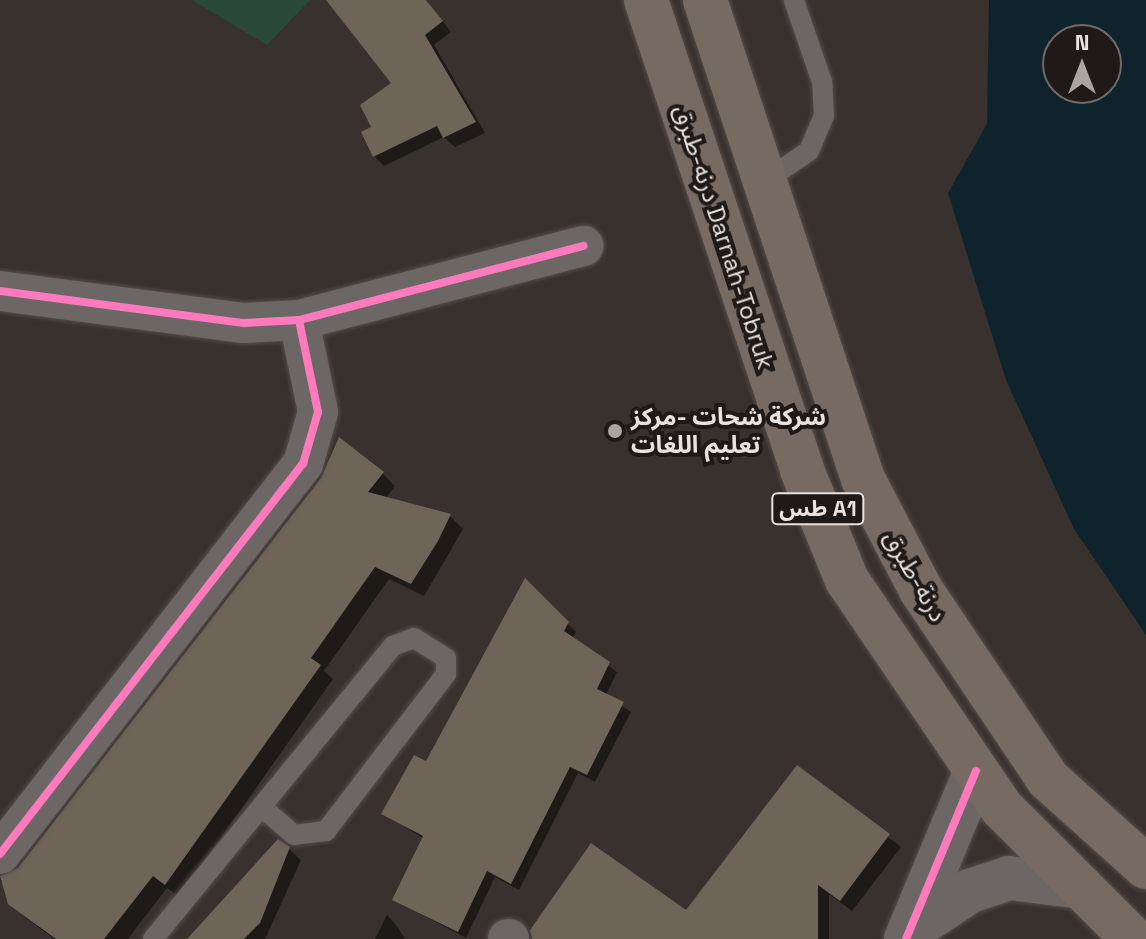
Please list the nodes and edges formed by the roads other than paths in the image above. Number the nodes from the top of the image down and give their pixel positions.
1 (646, 0) edge
2 (705, 0) edge
3 (794, 0) edge
4 (765, 181) junction
5 (584, 246) dead end
6 (0, 291) edge
7 (299, 320) junction
8 (976, 771) junction
9 (264, 809) junction
10 (0, 854) edge
11 (1146, 867) edge
12 (1081, 887) junction
13 (911, 933) edge
14 (153, 939) edge
15 (1133, 939) edge

1 - 8 highway, درنه-طبرق Darnah-Tobruk / طس A1
2 - 4 highway, درنة-طبرق / طس A1
3 - 4 lane
4 - 11 highway, درنة-طبرق / طس A1
5 - 7 street
6 - 7 street
7 - 10 street
8 - 12 highway, درنه-طبرق Darnah-Tobruk / طس A1
8 - 13 street
9 - 9 lane
9 - 14 lane
12 - 13 street
12 - 15 highway, درنه-طبرق Darnah-Tobruk / طس A1

